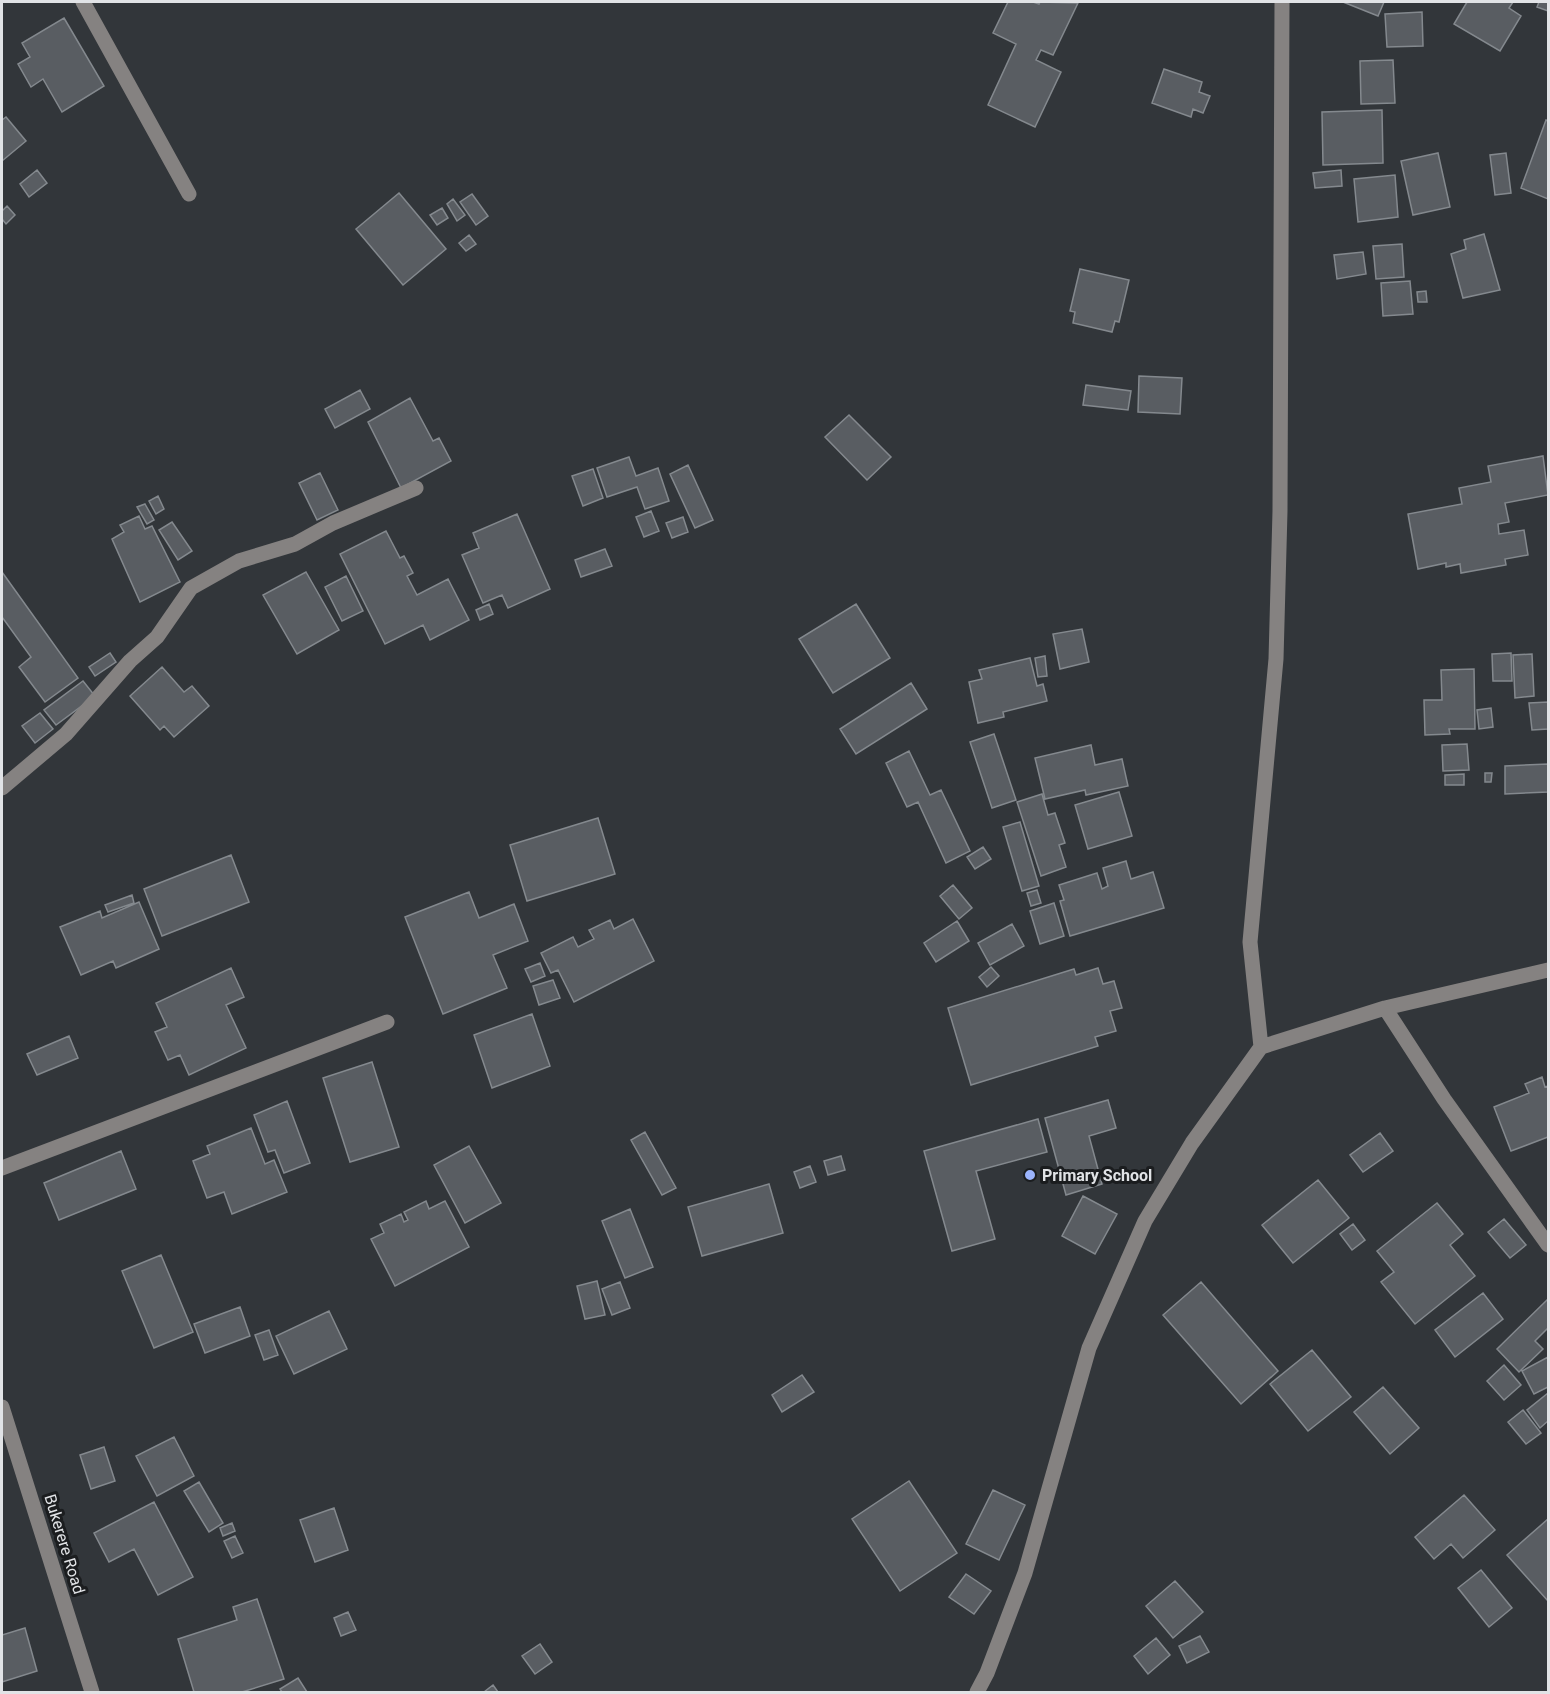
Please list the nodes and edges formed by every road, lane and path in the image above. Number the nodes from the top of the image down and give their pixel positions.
1 (83, 2) edge
2 (1282, 2) edge
3 (189, 194) dead end
4 (416, 488) dead end
5 (2, 788) edge
6 (1548, 970) edge
7 (1385, 1008) junction
8 (387, 1022) dead end
9 (1261, 1047) junction
10 (2, 1168) edge
11 (1548, 1245) edge
12 (2, 1407) edge
13 (92, 1692) edge
14 (977, 1692) edge

1 - 3 street
2 - 9 street
4 - 5 street
6 - 7 street
7 - 9 street
7 - 11 street
8 - 10 street
9 - 14 street
12 - 13 street, Bukerere Road

